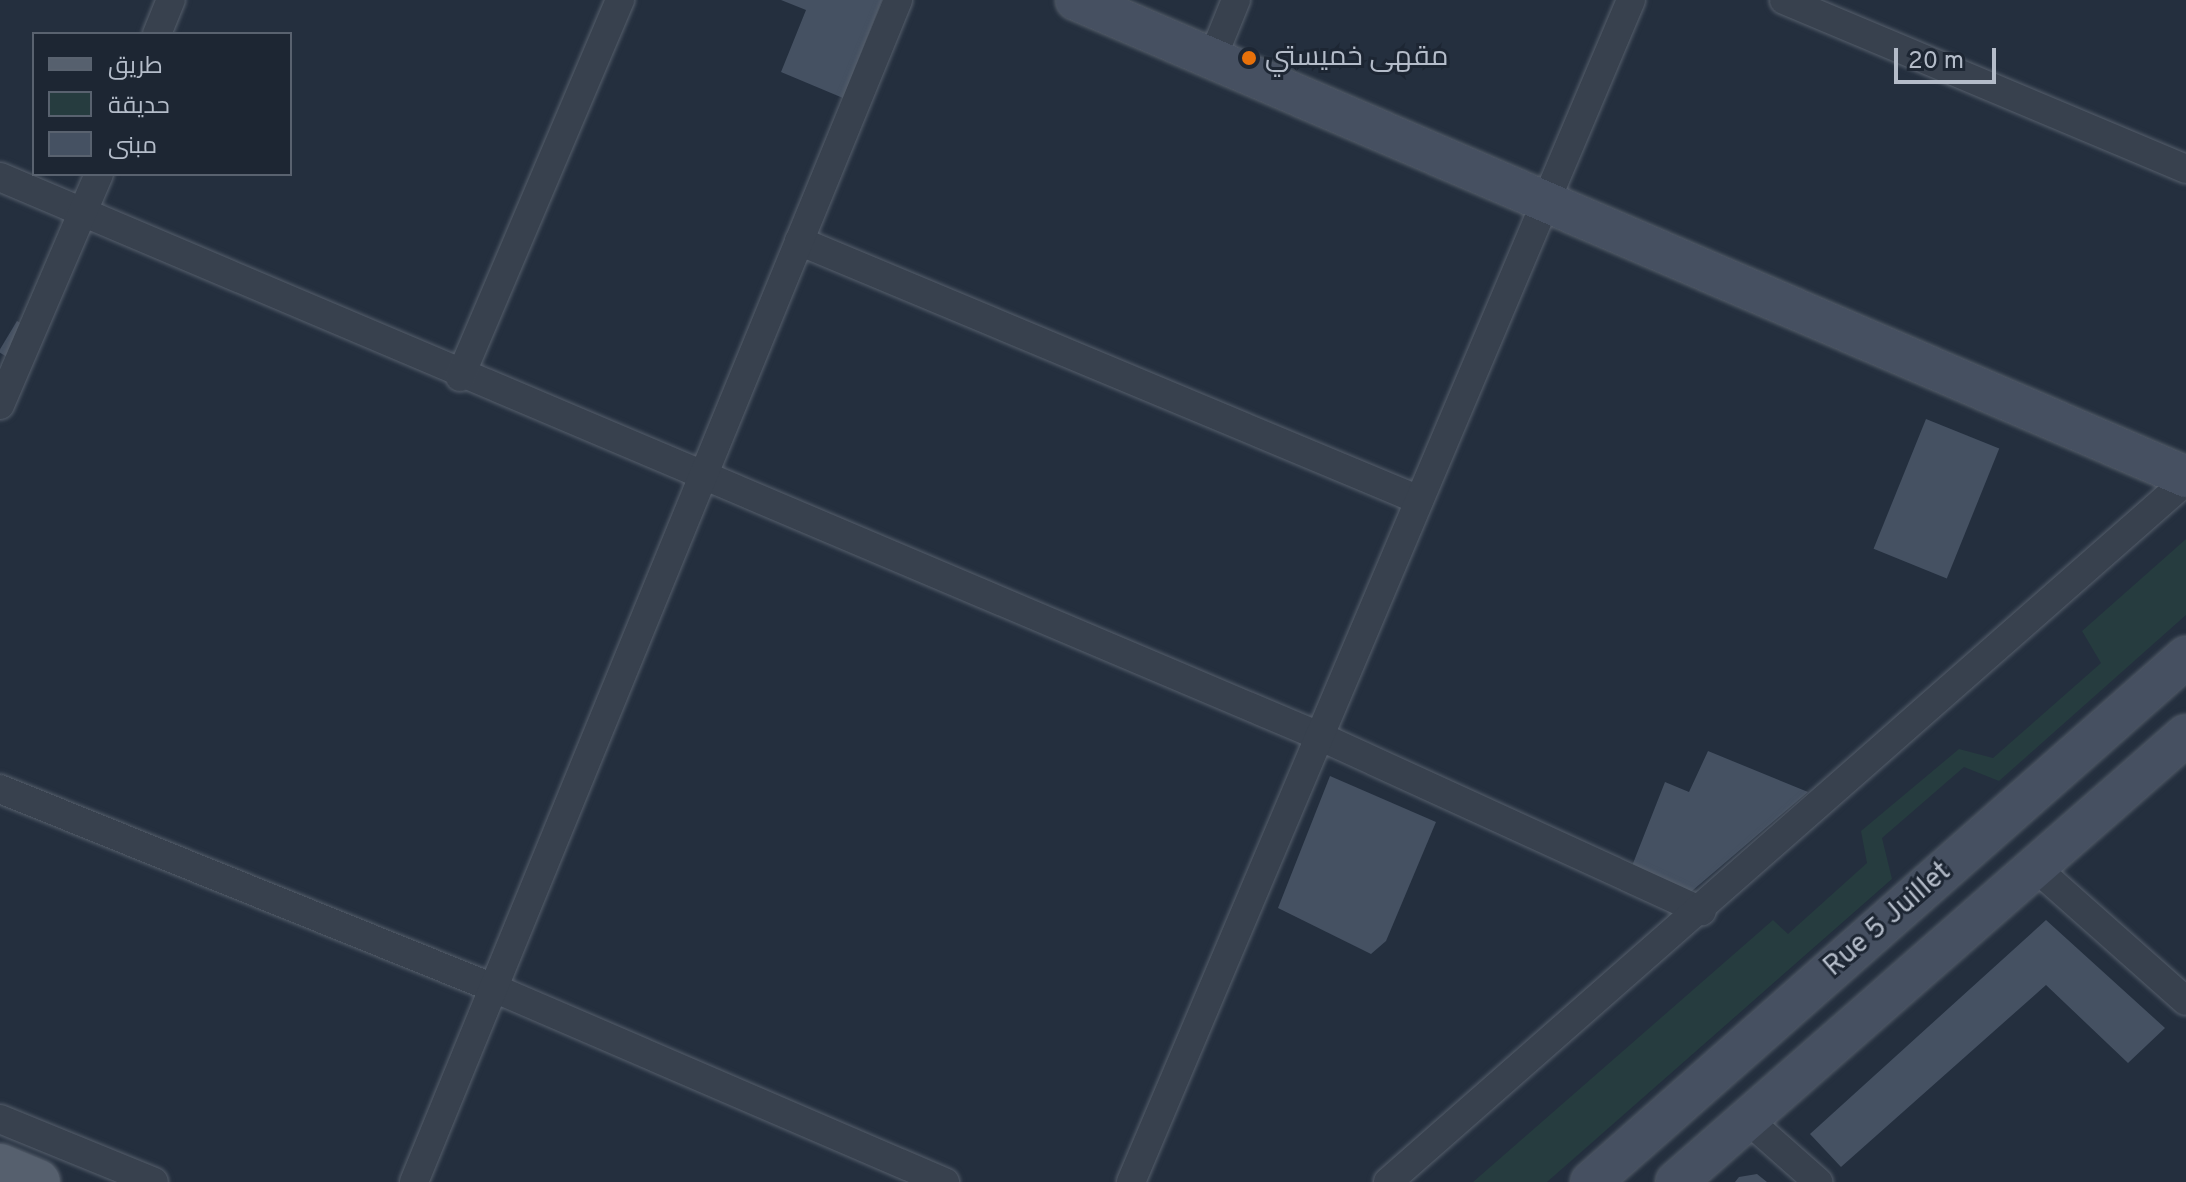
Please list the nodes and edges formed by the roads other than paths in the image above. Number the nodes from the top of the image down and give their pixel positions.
1 (171, 0) edge
2 (620, 0) edge
3 (898, 0) edge
4 (1076, 0) edge
5 (1236, 0) edge
6 (1631, 0) edge
7 (1784, 0) edge
8 (158, 32) edge
9 (1212, 59) junction
10 (2186, 169) edge
11 (98, 176) edge
12 (0, 177) edge
13 (1546, 202) junction
14 (84, 212) junction
15 (799, 241) junction
16 (460, 377) junction
17 (0, 405) edge
18 (702, 478) junction
19 (2186, 479) edge
20 (1419, 500) junction
21 (2186, 657) edge
22 (2186, 735) edge
23 (1319, 736) junction
24 (0, 789) edge
25 (2036, 868) junction
26 (1702, 911) junction
27 (496, 989) junction
28 (2186, 1001) edge
29 (0, 1119) edge
30 (1748, 1120) junction
31 (0, 1166) edge
32 (38, 1182) edge
33 (154, 1182) edge
34 (414, 1182) edge
35 (945, 1182) edge
36 (1131, 1182) edge
37 (1388, 1182) edge
38 (1591, 1182) edge
39 (1676, 1182) edge
40 (1818, 1182) edge

1 - 8 street
2 - 16 street
3 - 15 street
4 - 9 main road
5 - 9 street
6 - 13 street
7 - 10 street
9 - 13 main road
11 - 14 street
12 - 14 street
13 - 19 main road
13 - 20 street
14 - 16 street
14 - 17 street
15 - 18 street
15 - 20 street
16 - 18 street
18 - 23 street
18 - 27 street
19 - 26 street
20 - 23 street
21 - 38 main road, Rue 5 Juillet
22 - 25 main road, Rue 5 Juillet
23 - 26 street
23 - 36 street
24 - 27 street
25 - 28 street
25 - 30 main road, Rue 5 Juillet
26 - 37 street
27 - 34 street
27 - 35 street
29 - 33 street
30 - 39 main road, Rue 5 Juillet
30 - 40 street
31 - 32 main road

